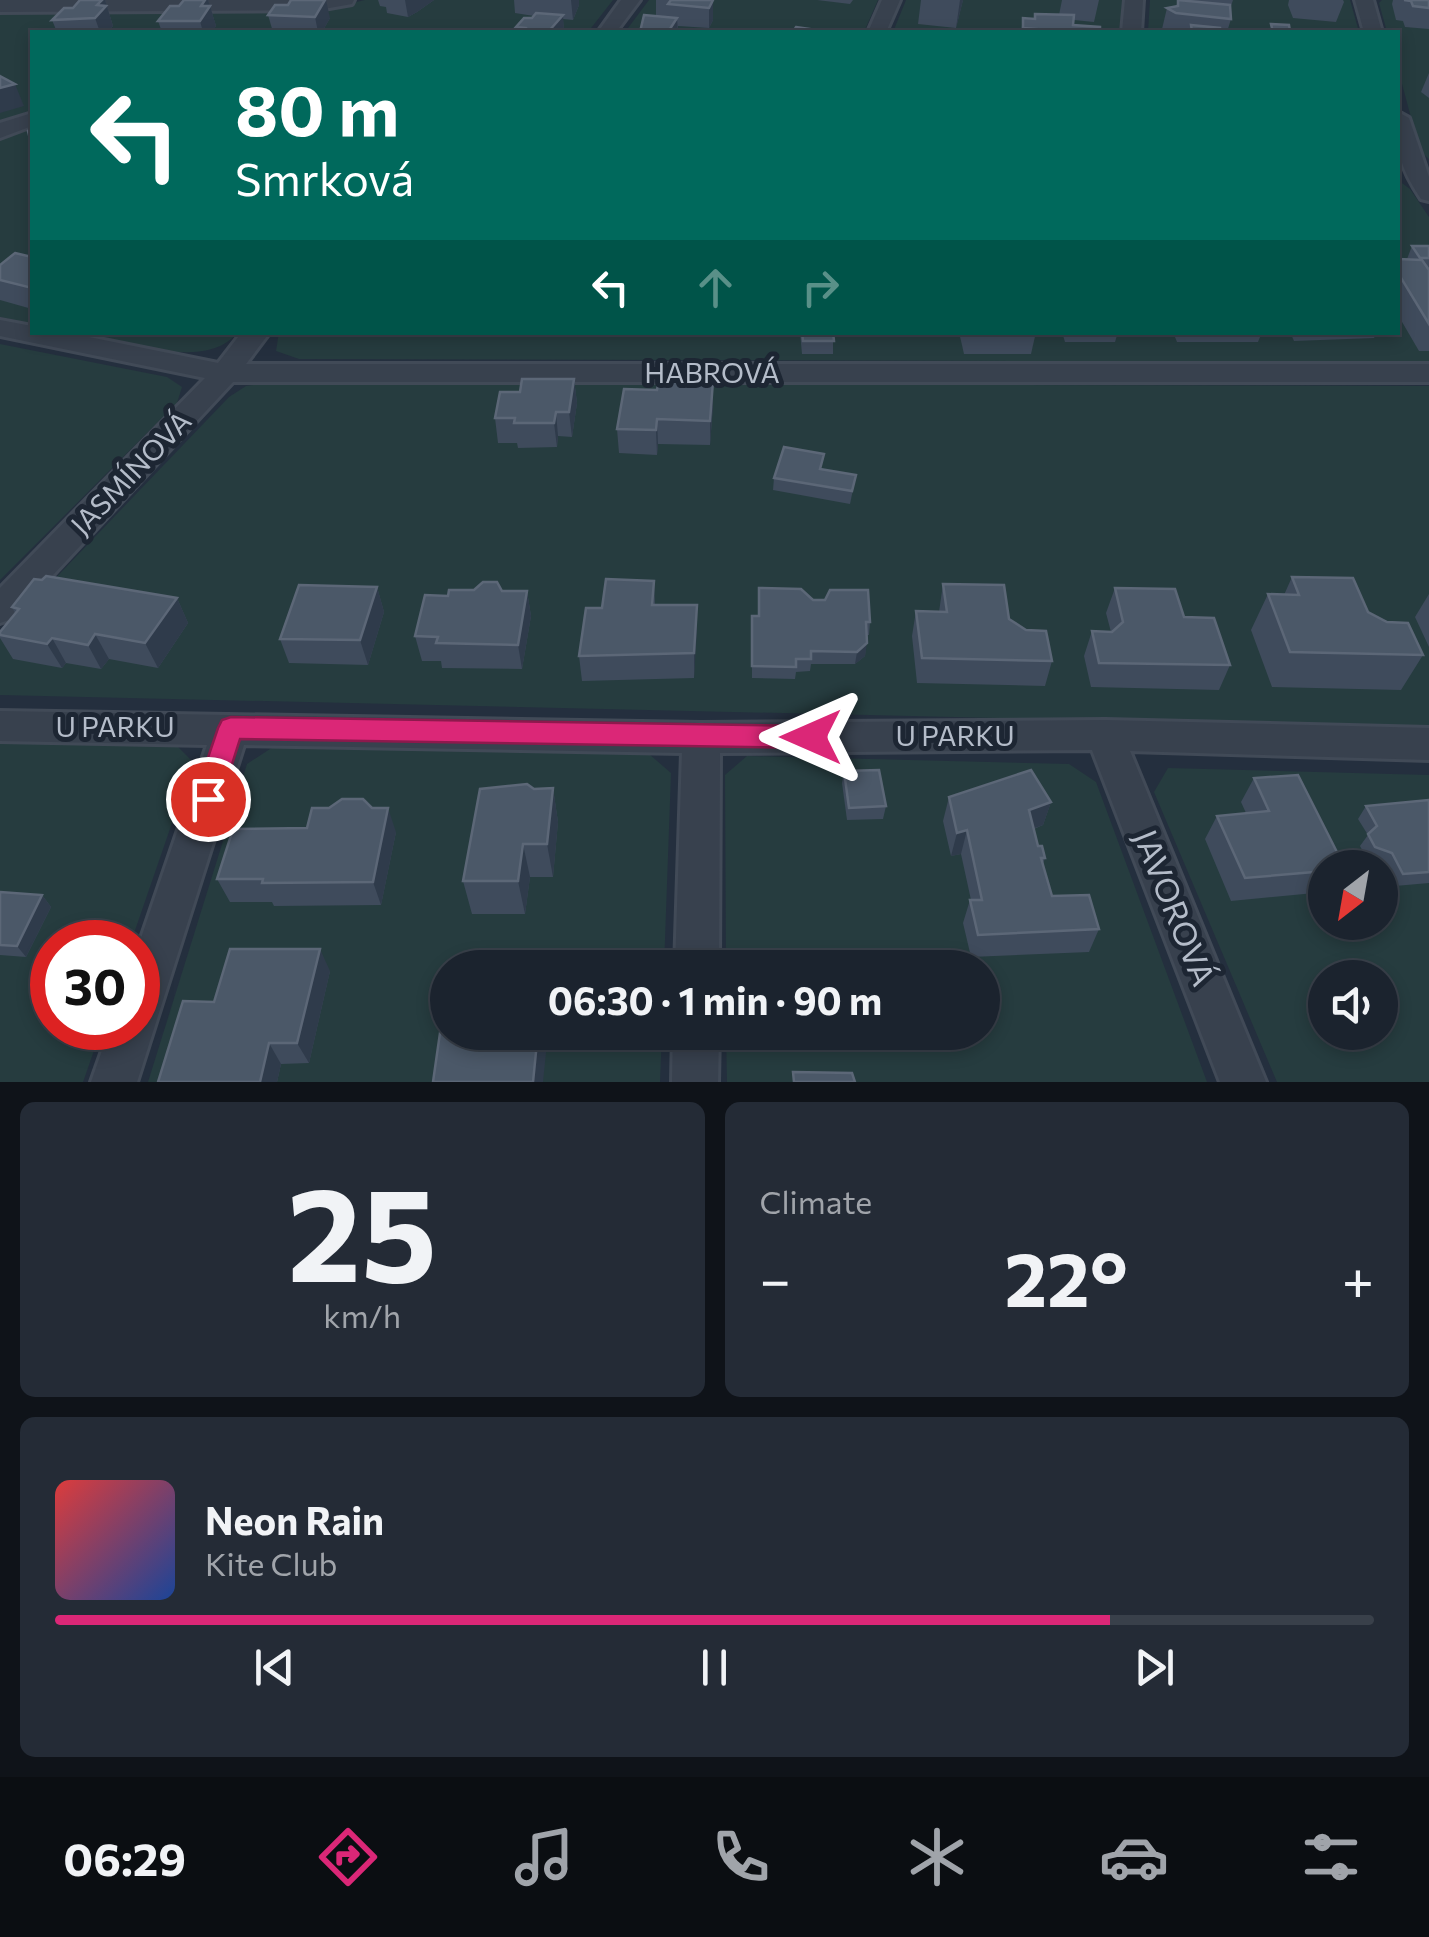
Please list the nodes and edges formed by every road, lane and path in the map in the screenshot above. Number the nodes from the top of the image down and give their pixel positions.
1 (345, 0) edge
2 (631, 0) edge
3 (891, 0) edge
4 (1134, 0) edge
5 (1364, 0) edge
6 (161, 1) edge
7 (0, 6) edge
8 (608, 30) edge
9 (877, 30) edge
10 (1132, 30) edge
11 (1372, 30) edge
12 (30, 120) edge
13 (1400, 125) edge
14 (0, 131) edge
15 (1413, 171) edge
16 (1429, 194) edge
17 (0, 328) edge
18 (30, 334) edge
19 (35, 335) edge
20 (255, 335) edge
21 (225, 373) junction
22 (1429, 373) edge
23 (0, 610) edge
24 (0, 726) edge
25 (231, 728) junction
26 (1105, 735) junction
27 (701, 738) junction
28 (1429, 744) edge
29 (160, 944) edge
30 (697, 950) edge
31 (125, 1050) edge
32 (695, 1050) edge
33 (114, 1082) edge
34 (694, 1082) edge
35 (1243, 1082) edge

1 - 6 street
2 - 8 street
3 - 9 street
4 - 10 street
5 - 11 street
6 - 7 street
12 - 14 street
13 - 15 street
15 - 16 street
17 - 18 street, HABROVÁ
19 - 21 street, HABROVÁ
20 - 21 street, JASMÍNOVÁ
21 - 22 street, HABROVÁ
21 - 23 street, JASMÍNOVÁ
24 - 25 street, U PARKU
25 - 27 street, U PARKU
25 - 29 street
26 - 27 street, U PARKU
26 - 28 street, U PARKU
26 - 35 street, JAVOROVÁ
27 - 30 street
31 - 33 street
32 - 34 street

